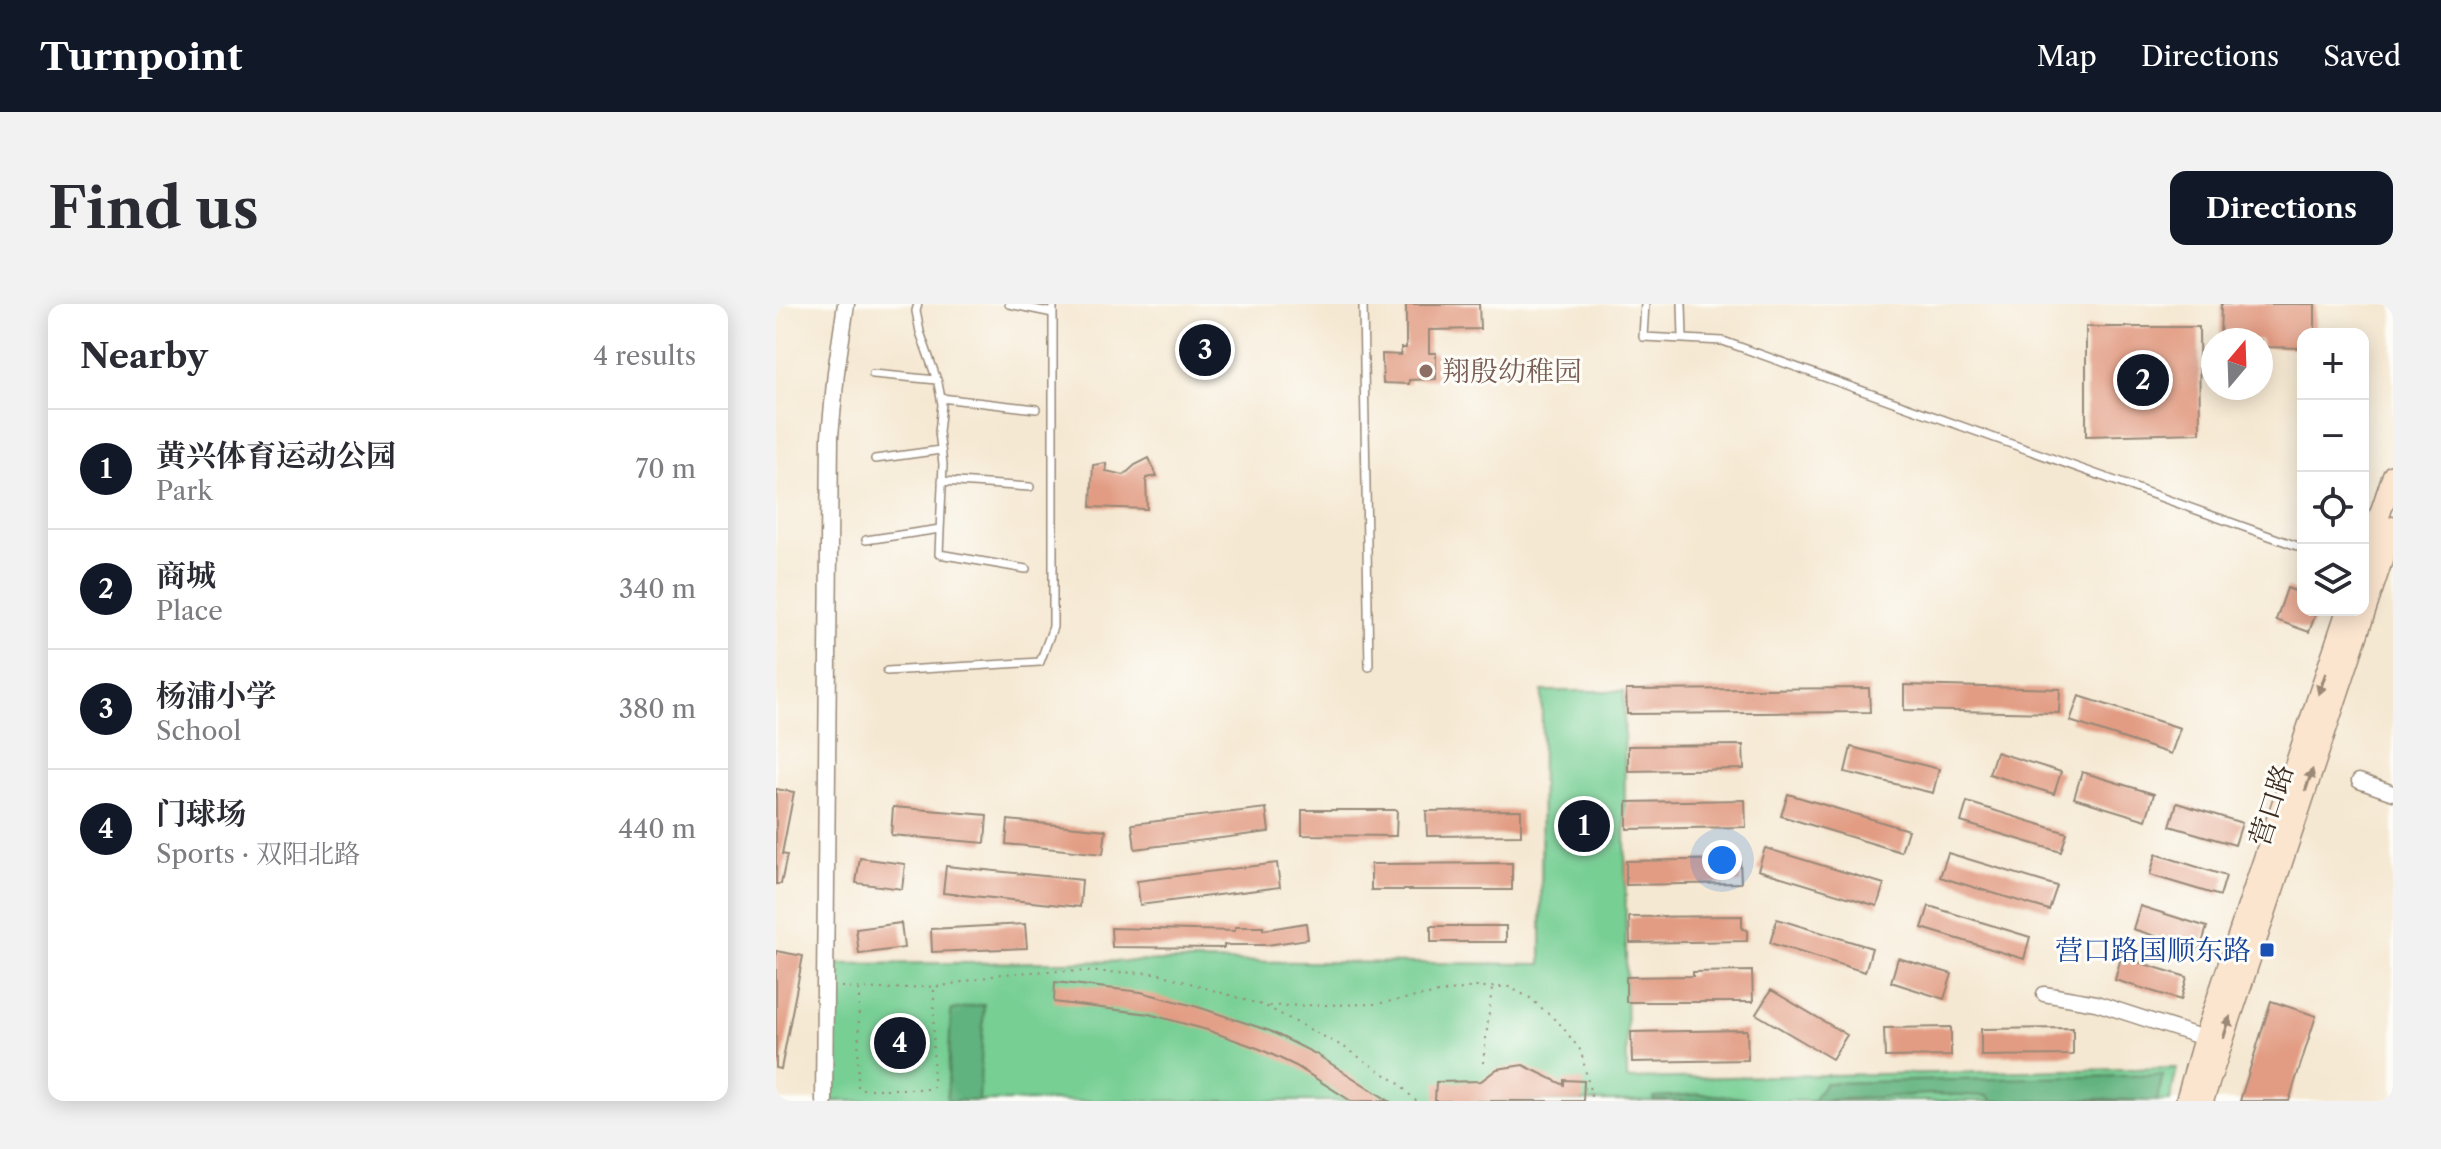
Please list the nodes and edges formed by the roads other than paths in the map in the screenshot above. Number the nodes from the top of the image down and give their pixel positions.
1 (846, 304) edge
2 (918, 304) edge
3 (1009, 304) edge
4 (1363, 304) edge
5 (1645, 304) edge
6 (1682, 304) edge
7 (1053, 308) edge
8 (1683, 337) junction
9 (873, 374) dead end
10 (937, 380) junction
11 (941, 398) junction
12 (1036, 409) dead end
13 (941, 450) junction
14 (875, 459) dead end
15 (2393, 475) edge
16 (942, 481) junction
17 (1030, 487) dead end
18 (2393, 527) edge
19 (940, 529) junction
20 (866, 540) dead end
21 (2297, 546) edge
22 (2369, 546) edge
23 (1026, 569) dead end
24 (2345, 616) edge
25 (1369, 667) dead end
26 (887, 671) dead end
27 (2359, 781) dead end
28 (2393, 793) edge
29 (2044, 994) dead end
30 (2204, 1038) junction
31 (824, 1101) edge
32 (2186, 1101) edge
33 (2203, 1101) edge

1 - 31 street
2 - 10 lane
3 - 7 lane
4 - 25 lane
5 - 8 lane
6 - 8 lane
7 - 26 lane
8 - 21 lane
9 - 10 lane
10 - 11 lane
11 - 12 lane
11 - 13 lane
13 - 14 lane
13 - 16 lane
15 - 22 main road
16 - 17 lane
16 - 19 lane
33 -> 18 main road, 营口路
19 - 20 lane
19 - 23 lane
24 -> 30 main road, 营口路
27 - 28 street
29 - 30 street
30 - 32 main road, 营口路

